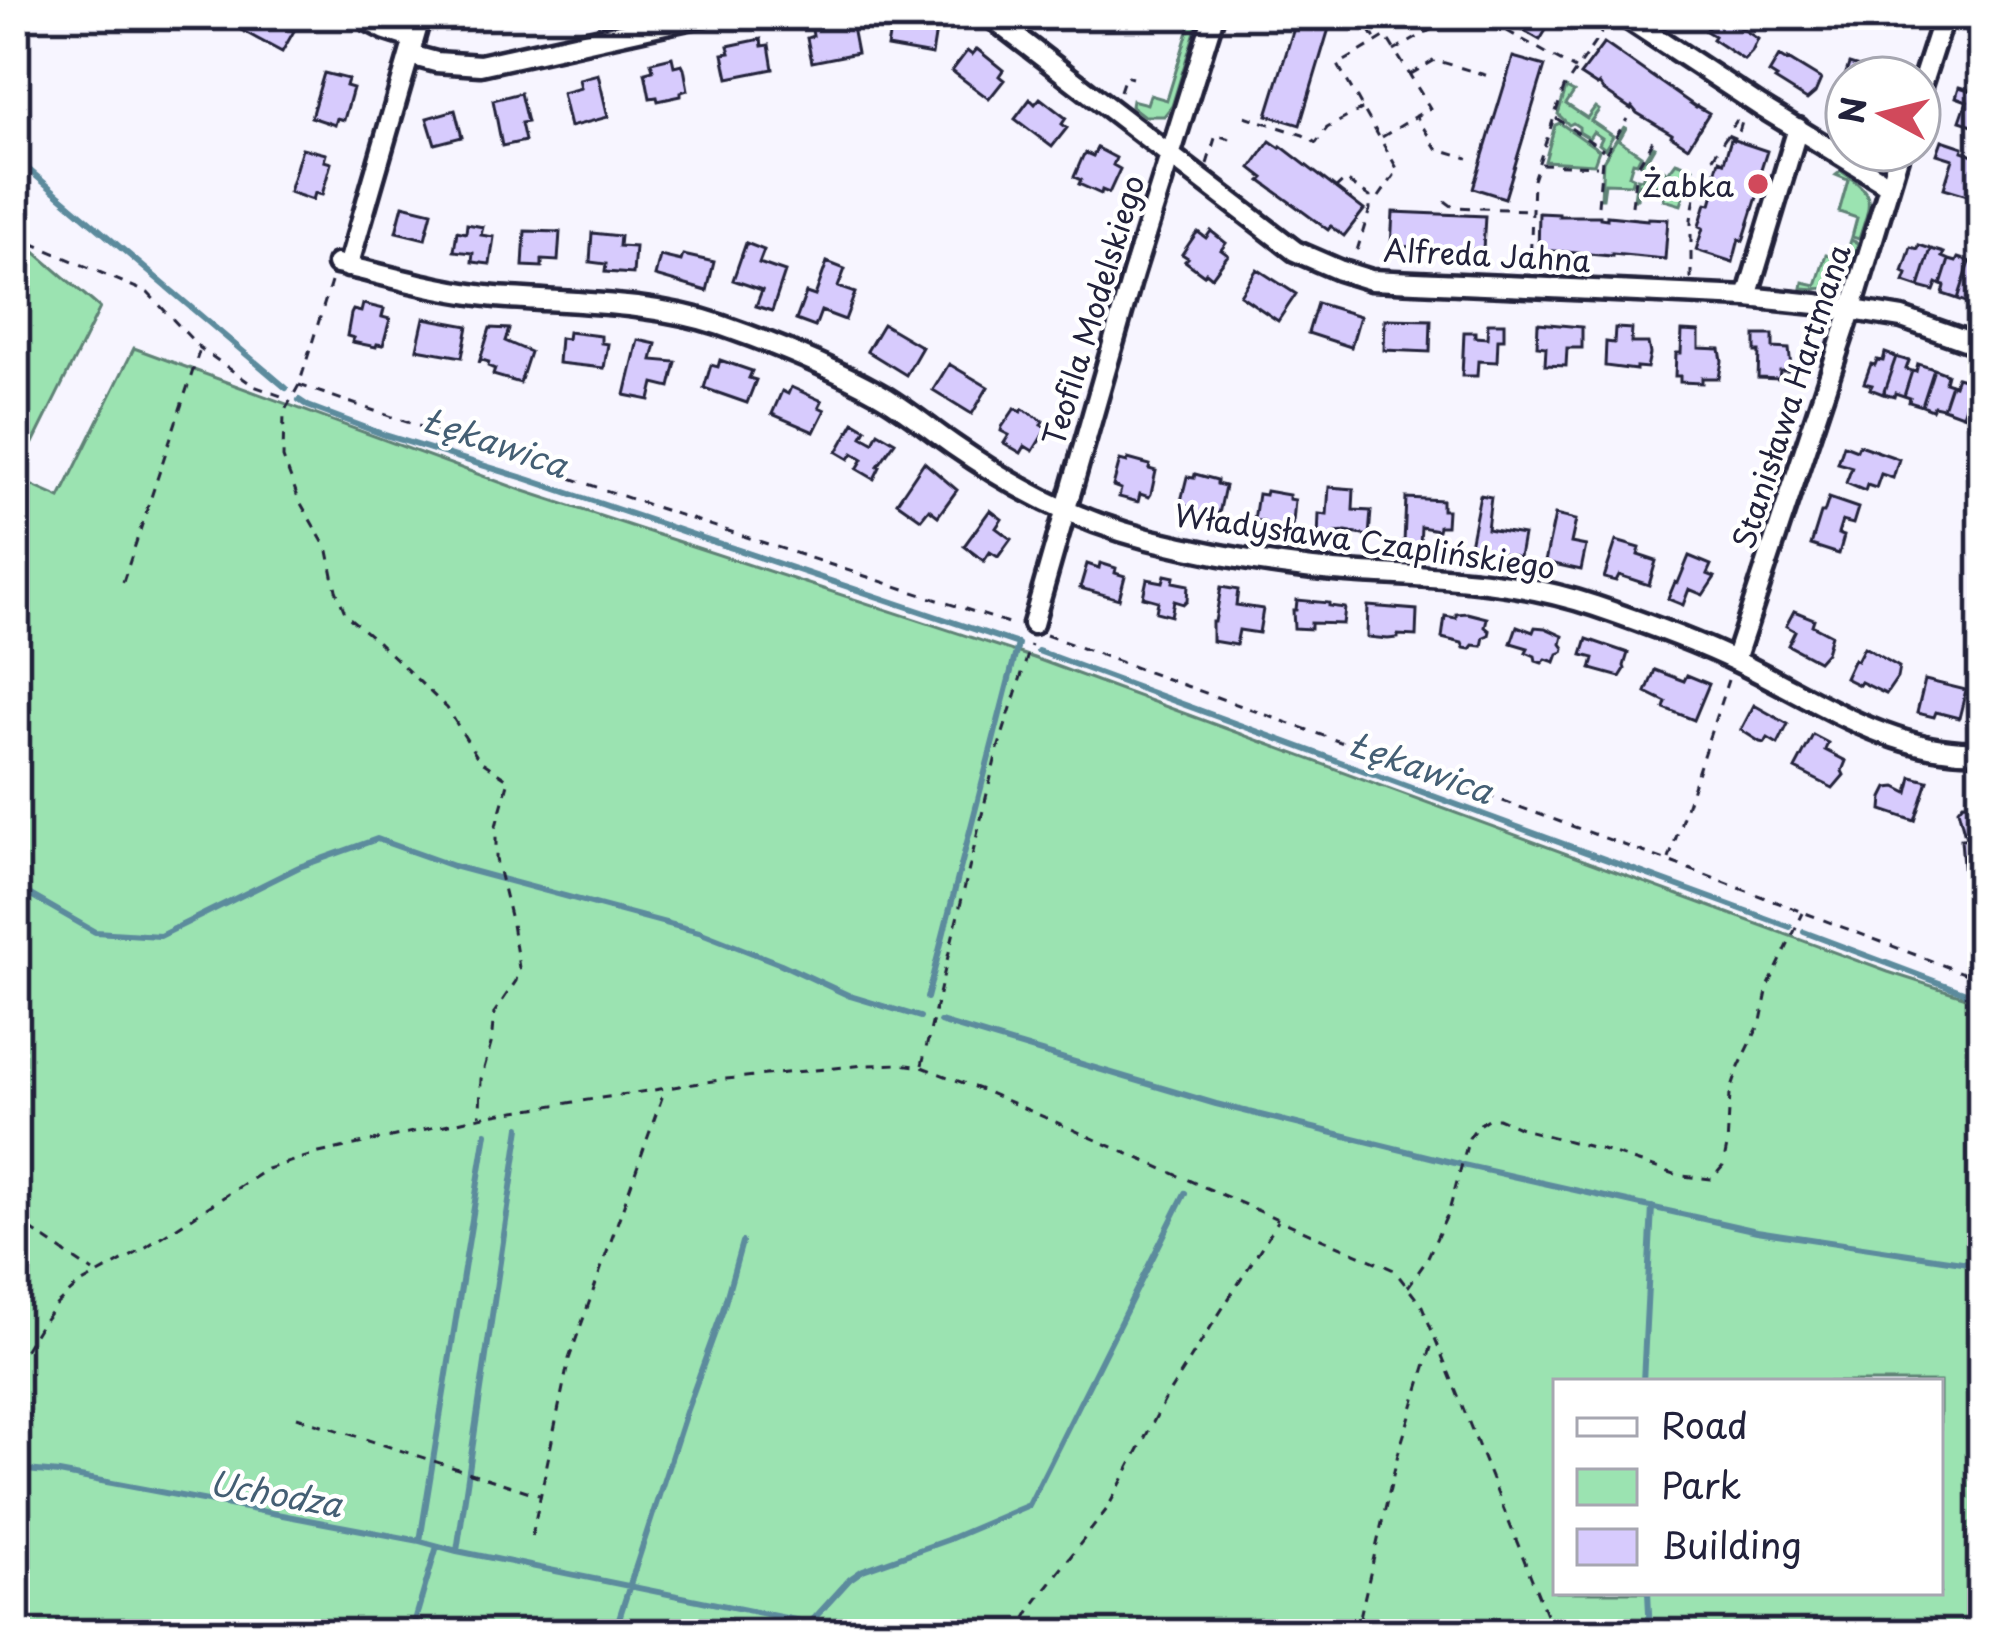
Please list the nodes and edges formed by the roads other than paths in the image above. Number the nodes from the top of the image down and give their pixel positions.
1 (357, 15) edge
2 (421, 15) edge
3 (706, 15) edge
4 (988, 15) edge
5 (1214, 15) edge
6 (1944, 15) edge
7 (1616, 18) edge
8 (412, 47) junction
9 (1931, 54) edge
10 (1798, 128) junction
11 (1170, 153) junction
12 (1892, 174) edge
13 (1888, 185) junction
14 (1747, 297) junction
15 (1852, 308) junction
16 (1982, 346) edge
17 (1064, 511) junction
18 (1024, 624) road end
19 (1735, 660) junction
20 (1982, 751) edge

1 - 8 street
2 - 8 street
3 - 8 street
4 - 11 street, Alfreda Jahna
5 - 11 street, Teofila Modelskiego
6 - 9 street
7 - 10 street
8 - 17 street, Władysława Czaplińskiego
10 - 13 street
10 - 14 street
11 - 14 street, Alfreda Jahna
11 - 17 street, Teofila Modelskiego
12 - 13 street, Stanisława Hartmana
13 - 15 street, Stanisława Hartmana
14 - 15 street, Alfreda Jahna
15 - 16 street, Alfreda Jahna
15 - 19 street, Stanisława Hartmana
17 - 18 street, Teofila Modelskiego
17 - 19 street, Władysława Czaplińskiego
19 - 20 street, Władysława Czaplińskiego

